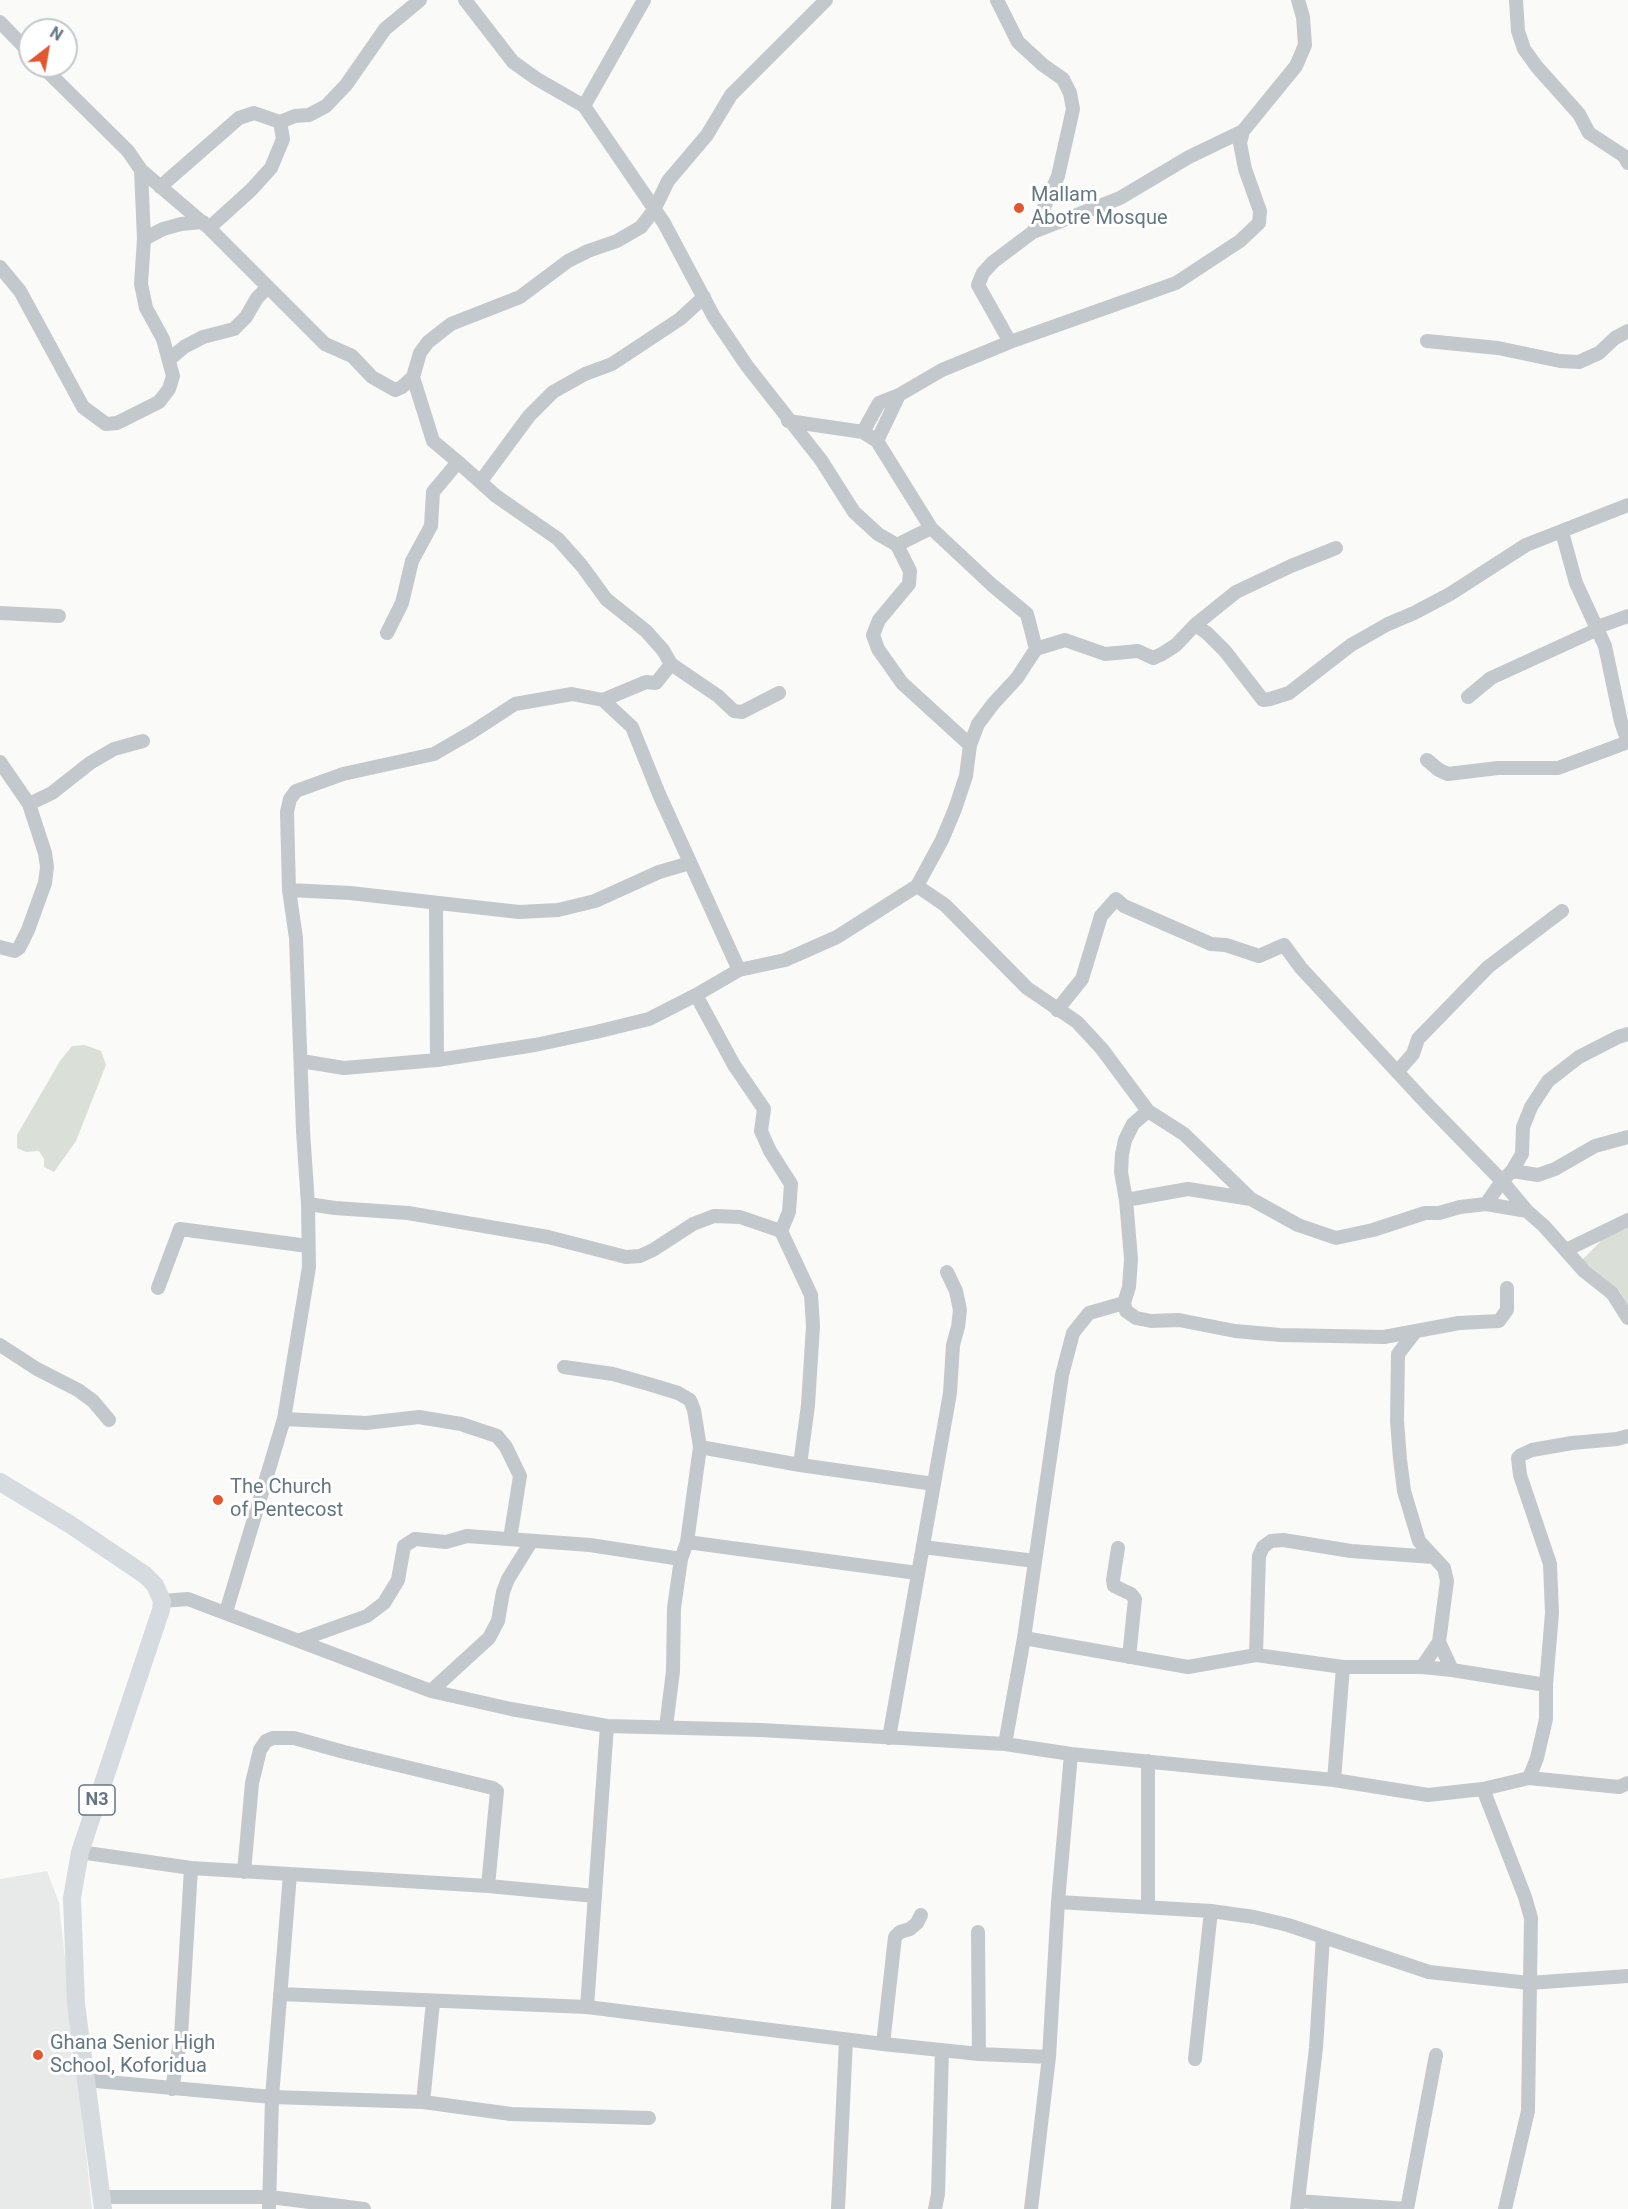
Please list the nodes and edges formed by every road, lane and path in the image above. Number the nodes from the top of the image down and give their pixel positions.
1 (420, 0) edge
2 (465, 0) edge
3 (644, 0) edge
4 (826, 0) edge
5 (997, 0) edge
6 (1298, 0) edge
7 (1516, 0) edge
8 (0, 22) edge
9 (18, 41) edge
10 (54, 78) edge
11 (584, 106) junction
12 (280, 122) junction
13 (1243, 131) junction
14 (1628, 163) edge
15 (141, 170) junction
16 (160, 188) junction
17 (654, 210) junction
18 (206, 225) junction
19 (1033, 232) junction
20 (144, 238) junction
21 (0, 267) edge
22 (267, 287) junction
23 (704, 297) junction
24 (1628, 331) edge
25 (1427, 340) dead end
26 (1010, 342) junction
27 (170, 359) junction
28 (413, 377) junction
29 (899, 395) junction
30 (788, 421) junction
31 (863, 432) junction
32 (877, 441) junction
33 (458, 462) junction
34 (481, 481) junction
35 (1628, 505) edge
36 (931, 528) junction
37 (1562, 532) junction
38 (897, 545) junction
39 (1336, 548) dead end
40 (0, 614) edge
41 (59, 616) dead end
42 (1628, 616) edge
43 (1195, 625) junction
44 (1596, 630) junction
45 (387, 633) dead end
46 (1036, 649) junction
47 (671, 664) junction
48 (778, 693) dead end
49 (1468, 697) dead end
50 (603, 700) junction
51 (143, 741) dead end
52 (1628, 742) edge
53 (970, 745) junction
54 (1427, 760) dead end
55 (0, 762) edge
56 (29, 804) junction
57 (690, 863) junction
58 (917, 886) junction
59 (289, 890) junction
60 (436, 903) junction
61 (1562, 911) dead end
62 (0, 947) edge
63 (739, 970) junction
64 (696, 995) junction
65 (1057, 1010) junction
66 (1628, 1034) edge
67 (436, 1060) junction
68 (301, 1061) junction
69 (1397, 1072) junction
70 (1148, 1111) junction
71 (1628, 1137) edge
72 (1507, 1176) junction
73 (1251, 1199) junction
74 (1126, 1200) junction
75 (309, 1204) junction
76 (1486, 1204) junction
77 (1527, 1211) junction
78 (1628, 1220) edge
79 (782, 1231) junction
80 (308, 1246) junction
81 (1566, 1250) junction
82 (947, 1272) dead end
83 (158, 1288) dead end
84 (1507, 1288) dead end
85 (1124, 1303) junction
86 (1628, 1318) edge
87 (1416, 1331) junction
88 (1384, 1337) junction
89 (0, 1345) edge
90 (1398, 1354) junction
91 (564, 1367) dead end
92 (109, 1419) dead end
93 (284, 1419) junction
94 (1628, 1436) edge
95 (700, 1447) junction
96 (800, 1465) junction
97 (0, 1482) edge
98 (934, 1484) junction
99 (510, 1539) junction
100 (531, 1542) junction
101 (687, 1542) junction
102 (923, 1547) junction
103 (1118, 1548) dead end
104 (1433, 1557) junction
105 (681, 1559) junction
106 (1035, 1561) junction
107 (917, 1573) junction
108 (162, 1601) junction
109 (226, 1612) junction
110 (1024, 1638) junction
111 (300, 1640) junction
112 (1439, 1642) junction
113 (1256, 1655) junction
114 (1129, 1657) junction
115 (1343, 1667) junction
116 (1422, 1667) junction
117 (1452, 1670) junction
118 (1546, 1685) junction
119 (431, 1690) junction
120 (607, 1726) junction
121 (666, 1727) junction
122 (890, 1738) junction
123 (1005, 1744) junction
124 (1071, 1754) junction
125 (1148, 1761) junction
126 (1529, 1778) junction
127 (1334, 1780) junction
128 (1628, 1783) edge
129 (1483, 1789) junction
130 (80, 1852) junction
131 (191, 1869) junction
132 (244, 1872) junction
133 (290, 1874) junction
134 (488, 1886) junction
135 (595, 1896) junction
136 (1058, 1902) junction
137 (1148, 1907) junction
138 (1211, 1911) junction
139 (921, 1915) dead end
140 (978, 1932) dead end
141 (1323, 1937) junction
142 (1628, 1976) edge
143 (1529, 1983) junction
144 (280, 1994) junction
145 (433, 2002) junction
146 (587, 2007) junction
147 (846, 2040) junction
148 (883, 2044) junction
149 (942, 2050) junction
150 (979, 2054) junction
151 (1436, 2055) dead end
152 (1049, 2057) junction
153 (1195, 2059) dead end
154 (85, 2080) junction
155 (172, 2090) junction
156 (272, 2097) junction
157 (423, 2102) junction
158 (649, 2118) dead end
159 (102, 2203) edge
160 (270, 2203) edge
161 (1297, 2205) edge
162 (364, 2209) edge
163 (838, 2209) edge
164 (935, 2209) edge
165 (1031, 2209) edge
166 (1407, 2209) edge
167 (1505, 2209) edge

1 - 12 street
2 - 11 street
3 - 11 street
4 - 17 street
5 - 19 street
6 - 13 street
7 - 14 street
8 - 9 street
10 - 15 street
11 - 17 street
12 - 16 street
12 - 18 street
13 - 19 street
13 - 26 street
15 - 16 street
15 - 20 street
16 - 18 street
17 - 23 street
17 - 28 street
18 - 20 street
18 - 22 street
19 - 26 street
20 - 27 street
21 - 27 street
22 - 27 street
22 - 28 street
23 - 30 street
23 - 34 street
24 - 25 street
26 - 29 street
28 - 33 street
29 - 31 street
29 - 32 street
30 - 31 street
30 - 38 street
31 - 32 street
32 - 36 street
33 - 34 street
33 - 45 street
34 - 47 street
35 - 37 street
36 - 38 street
36 - 46 street
37 - 43 street
37 - 44 street
38 - 53 street
39 - 43 street
40 - 41 street
42 - 44 street
43 - 46 street
44 - 49 street
44 - 52 street
46 - 53 street
47 - 48 street
47 - 50 street
50 - 57 street
50 - 59 street
51 - 56 street
52 - 54 street
53 - 58 street
55 - 56 street
56 - 62 street
57 - 60 street
57 - 63 street
58 - 63 street
58 - 65 street
59 - 60 street
59 - 68 street
60 - 67 street
61 - 69 street
63 - 64 street
64 - 67 street
64 - 79 street
65 - 69 street
65 - 70 street
66 - 72 street
67 - 68 street
68 - 75 street
69 - 72 street
70 - 73 street
70 - 74 street
71 - 72 street
72 - 76 street
72 - 77 street
73 - 74 street
73 - 76 street
74 - 85 street
75 - 79 street
75 - 80 street
76 - 77 street
77 - 81 street
78 - 81 street
79 - 96 street
80 - 83 street
80 - 93 street
81 - 86 street
82 - 98 street
84 - 87 street
85 - 88 street
85 - 106 street
87 - 88 street
87 - 90 street
88 - 90 street
89 - 92 street
90 - 104 street
91 - 95 street
93 - 99 street
93 - 109 street
94 - 118 street
95 - 96 street
95 - 101 street
96 - 98 street
97 - 108 main road
98 - 102 street
99 - 100 street
99 - 111 street
100 - 105 street
100 - 119 street
101 - 105 street
101 - 107 street
102 - 106 street
102 - 107 street
103 - 114 street
104 - 112 street
104 - 113 street
105 - 121 street
106 - 110 street
107 - 122 street
108 - 109 street
108 - 130 main road, N3
109 - 111 street
110 - 114 street
110 - 123 street
111 - 119 street
112 - 116 street
112 - 117 street
113 - 114 street
113 - 115 street
115 - 116 street
115 - 127 street
116 - 117 street
117 - 118 street
118 - 126 street
119 - 120 street
120 - 121 street
120 - 135 street
121 - 122 street
122 - 123 street
123 - 124 street
124 - 125 street
124 - 136 street
125 - 127 street
125 - 137 street
126 - 128 street
126 - 129 street
127 - 129 street
129 - 143 street
130 - 131 street
130 - 154 main road, N3
131 - 132 street
131 - 155 street
132 - 133 street
132 - 134 street
133 - 134 street
133 - 144 street
134 - 135 street
135 - 146 street
136 - 137 street
136 - 152 street
137 - 138 street
138 - 141 street
138 - 153 street
139 - 148 street
140 - 150 street
141 - 143 street
141 - 161 street
142 - 143 street
143 - 167 street
144 - 145 street
144 - 156 street
145 - 146 street
145 - 157 street
146 - 147 street
147 - 148 street
147 - 163 street
148 - 149 street
149 - 150 street
149 - 164 street
150 - 152 street
151 - 166 street
152 - 165 street
154 - 155 street
154 - 159 main road, N3
155 - 156 street
156 - 157 street
156 - 160 street
157 - 158 street
159 - 160 street
160 - 162 street
161 - 166 street

